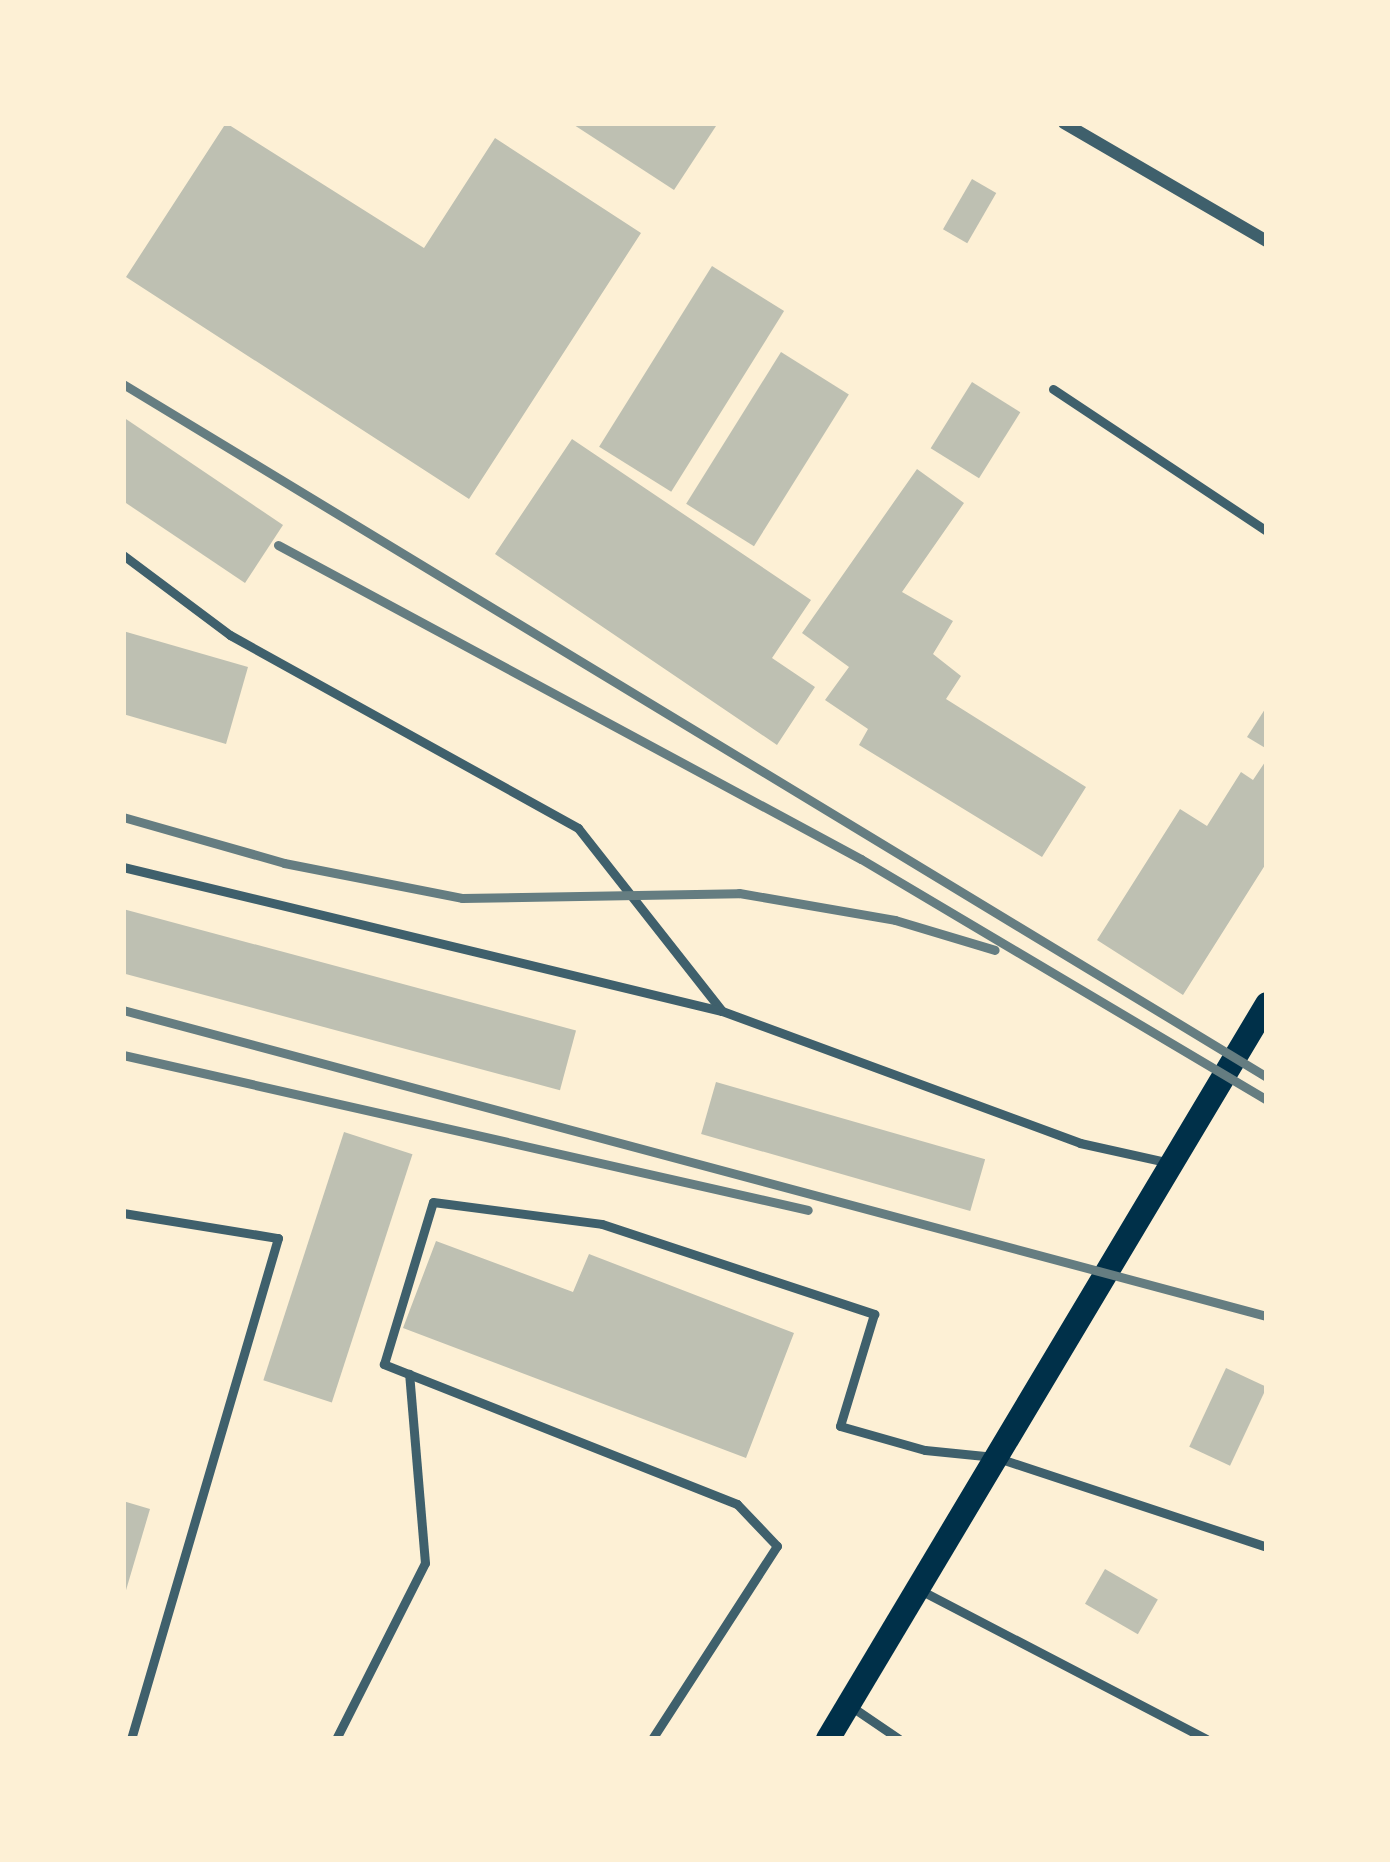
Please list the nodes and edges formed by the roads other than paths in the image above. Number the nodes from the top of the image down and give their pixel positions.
1 (1064, 123) edge
2 (1267, 241) edge
3 (1053, 389) dead end
4 (1267, 531) edge
5 (123, 555) edge
6 (123, 867) edge
7 (1267, 1004) edge
8 (722, 1011) junction
9 (1170, 1162) junction
10 (123, 1213) edge
11 (409, 1374) junction
12 (995, 1457) junction
13 (1267, 1547) edge
14 (917, 1589) junction
15 (849, 1705) junction
16 (131, 1739) edge
17 (335, 1739) edge
18 (652, 1739) edge
19 (828, 1739) edge
20 (899, 1739) edge
21 (1206, 1739) edge

1 - 2 street
3 - 4 lane
5 - 8 lane
6 - 8 lane
7 - 9 main road
8 - 9 lane
9 - 12 main road
10 - 16 lane
11 - 12 lane
11 - 17 lane
11 - 18 lane
12 - 13 lane
12 - 14 main road
14 - 15 main road
14 - 21 lane
15 - 19 main road
15 - 20 lane

